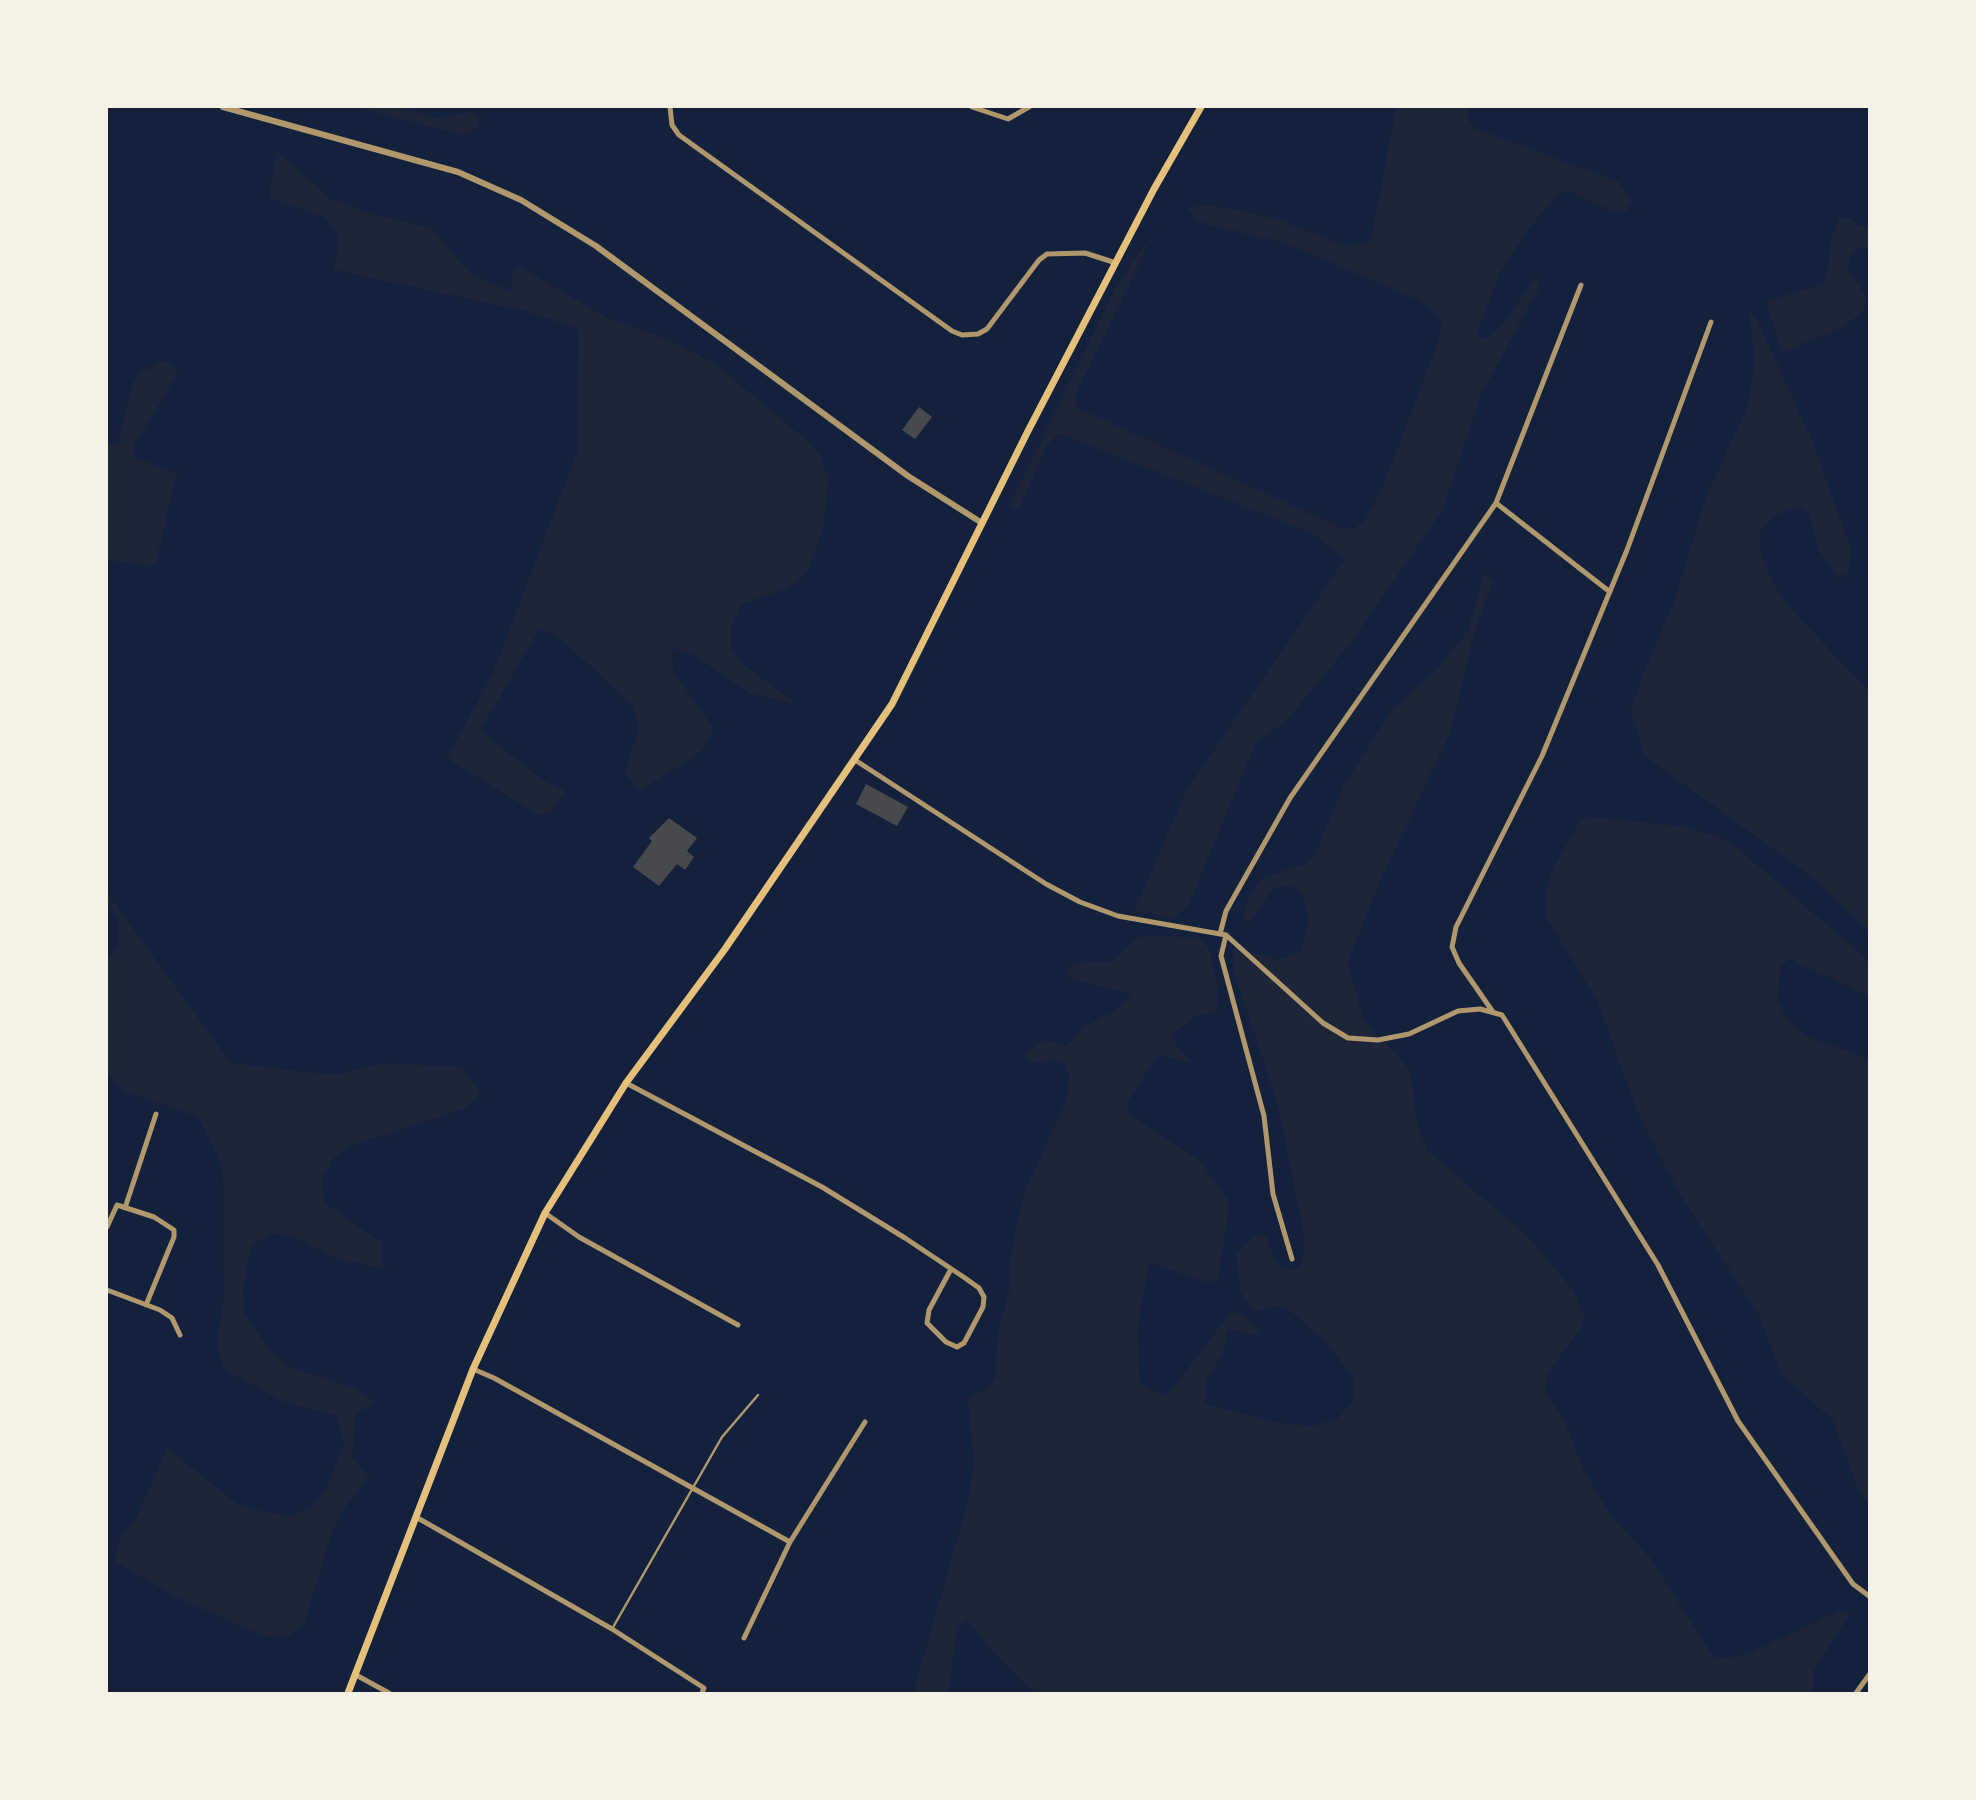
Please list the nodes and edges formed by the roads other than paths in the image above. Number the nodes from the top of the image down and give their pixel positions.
1 (223, 107) edge
2 (670, 107) edge
3 (972, 107) edge
4 (1029, 107) edge
5 (1201, 107) edge
6 (1116, 264) junction
7 (1581, 285) dead end
8 (1711, 323) dead end
9 (1496, 503) junction
10 (982, 523) junction
11 (1610, 592) junction
12 (855, 760) junction
13 (1223, 934) junction
14 (1493, 1012) junction
15 (626, 1083) junction
16 (156, 1114) dead end
17 (125, 1208) junction
18 (545, 1213) junction
19 (107, 1227) edge
20 (1292, 1259) dead end
21 (951, 1269) junction
22 (107, 1290) edge
23 (146, 1305) junction
24 (738, 1325) dead end
25 (180, 1335) dead end
26 (472, 1370) junction
27 (758, 1395) dead end
28 (865, 1422) dead end
29 (691, 1488) junction
30 (415, 1517) junction
31 (790, 1542) junction
32 (1869, 1596) edge
33 (612, 1629) junction
34 (744, 1638) dead end
35 (356, 1675) junction
36 (1869, 1675) edge
37 (703, 1690) edge
38 (348, 1693) edge
39 (389, 1693) edge
40 (1856, 1693) edge

1 - 10 street
2 - 6 street
3 - 4 street
5 - 6 main road
6 - 10 main road
7 - 9 street
8 - 11 street
9 - 11 street
9 - 13 street
10 - 12 main road
11 - 14 street
12 - 13 street
12 - 15 main road
13 - 14 street
13 - 20 street
14 - 32 street
15 - 18 main road
15 - 21 street
16 - 17 street
17 - 19 street
17 - 23 street
18 - 24 street
18 - 26 main road
21 - 21 street
22 - 23 street
23 - 25 street
26 - 29 street
26 - 30 main road
27 - 29 lane
28 - 31 street
29 - 31 street
29 - 33 lane
30 - 33 street
30 - 35 main road
31 - 34 street
33 - 37 street
35 - 38 main road
35 - 39 street
36 - 40 street

